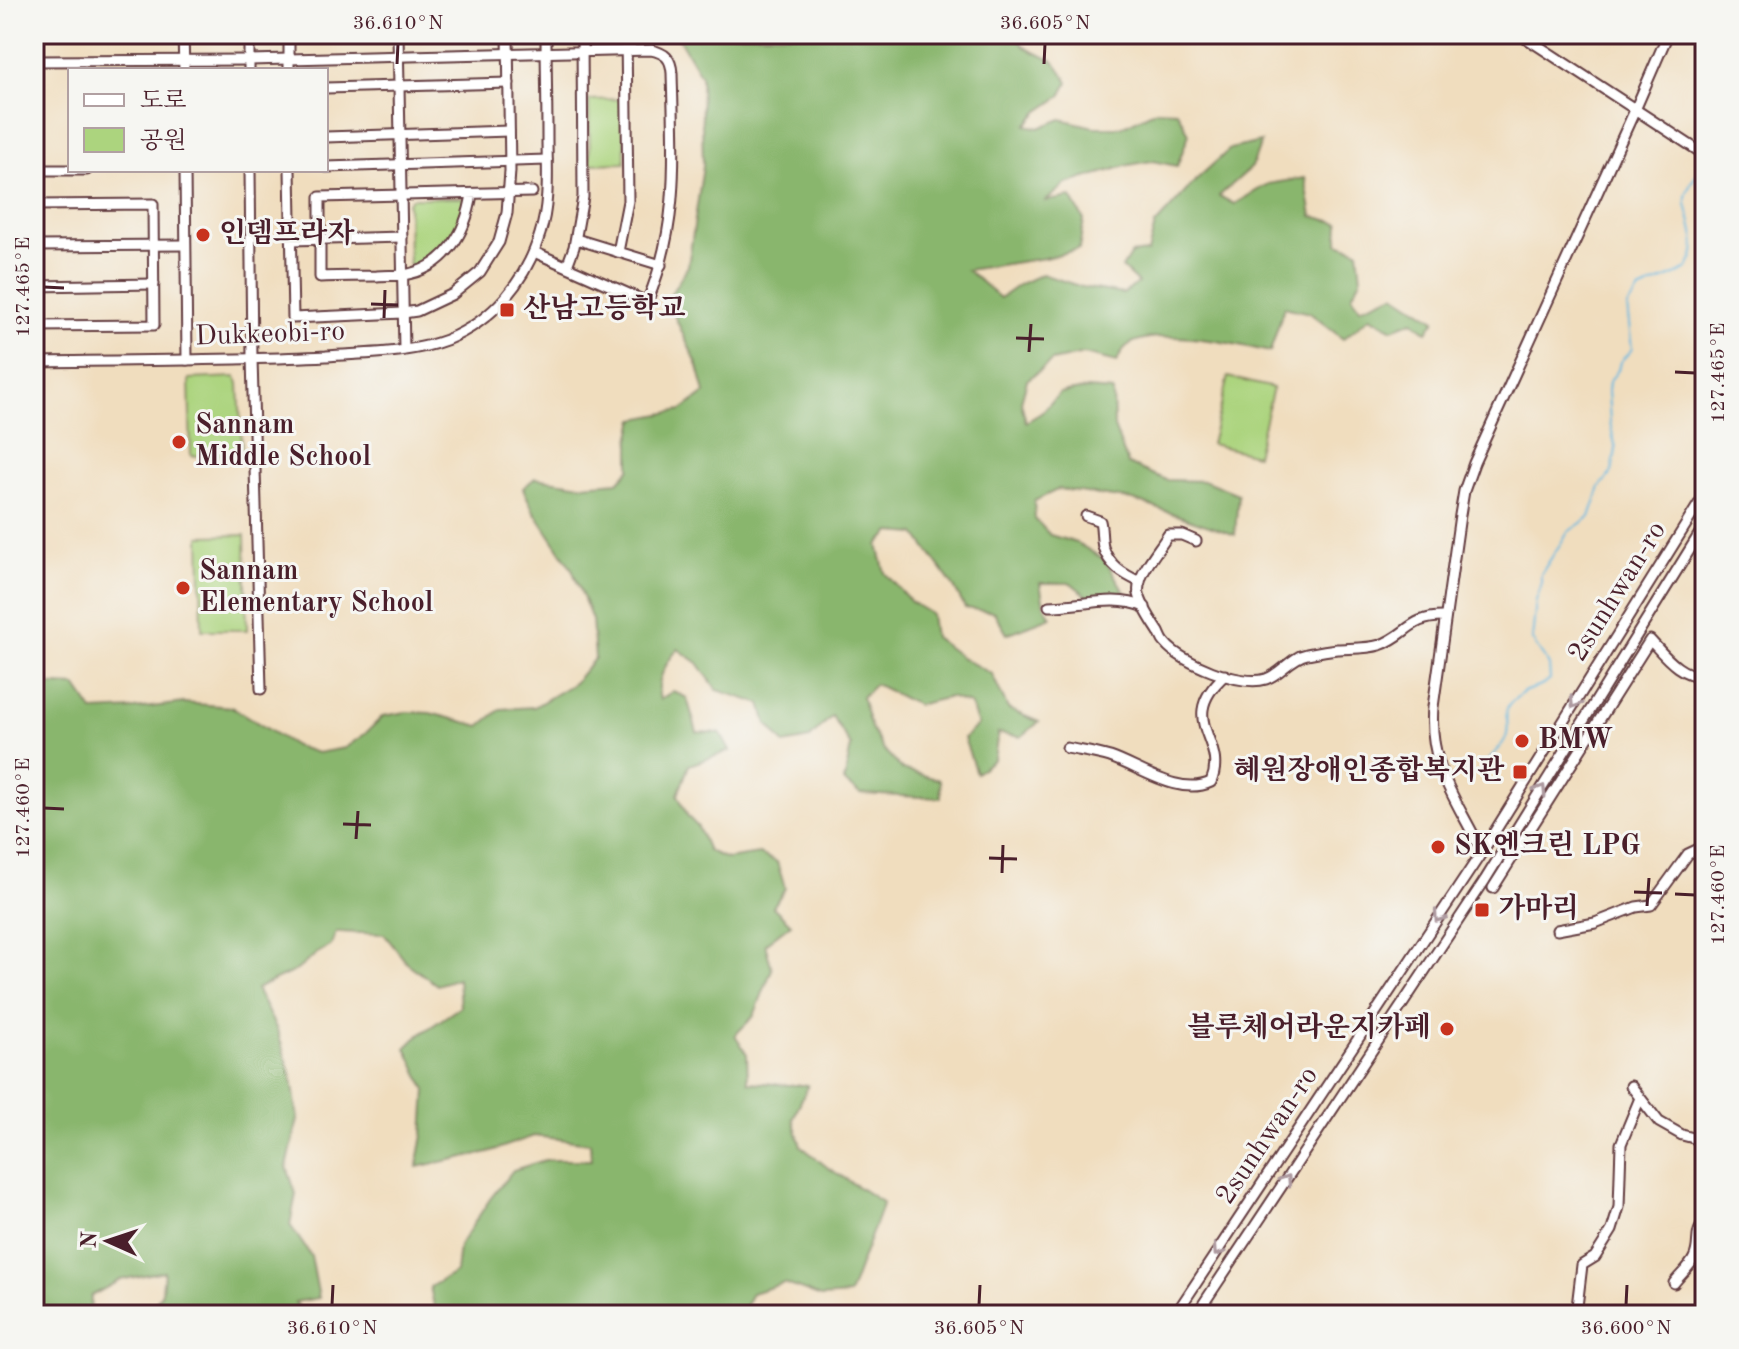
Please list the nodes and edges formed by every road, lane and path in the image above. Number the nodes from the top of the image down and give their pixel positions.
1 (183, 34) edge
2 (249, 34) edge
3 (289, 34) edge
4 (398, 34) edge
5 (508, 34) edge
6 (546, 34) edge
7 (582, 34) edge
8 (626, 34) edge
9 (1520, 34) edge
10 (1668, 34) edge
11 (626, 51) junction
12 (582, 52) junction
13 (546, 53) junction
14 (508, 54) junction
15 (398, 56) junction
16 (34, 61) edge
17 (289, 64) edge
18 (184, 65) edge
19 (249, 65) edge
20 (509, 83) junction
21 (399, 86) junction
22 (328, 88) edge
23 (1635, 110) junction
24 (509, 131) junction
25 (399, 135) junction
26 (328, 137) edge
27 (1702, 153) edge
28 (547, 160) junction
29 (509, 162) junction
30 (400, 165) junction
31 (328, 167) edge
32 (34, 170) edge
33 (68, 170) edge
34 (185, 172) edge
35 (250, 172) edge
36 (290, 172) edge
37 (532, 192) dead end
38 (509, 193) junction
39 (472, 194) junction
40 (401, 195) junction
41 (34, 205) edge
42 (402, 237) junction
43 (576, 239) junction
44 (292, 240) junction
45 (320, 240) junction
46 (153, 245) junction
47 (185, 245) junction
48 (34, 246) edge
49 (534, 252) junction
50 (618, 252) junction
51 (661, 265) junction
52 (567, 266) junction
53 (402, 275) junction
54 (154, 284) junction
55 (34, 286) edge
56 (403, 313) junction
57 (34, 326) edge
58 (404, 350) junction
59 (252, 358) junction
60 (187, 360) junction
61 (34, 362) edge
62 (1705, 494) edge
63 (1086, 516) dead end
64 (1705, 525) edge
65 (1196, 541) dead end
66 (1140, 582) junction
67 (1049, 606) dead end
68 (1145, 607) junction
69 (1445, 617) junction
70 (1225, 675) junction
71 (1705, 675) edge
72 (261, 689) dead end
73 (1067, 748) dead end
74 (1702, 847) edge
75 (1482, 852) junction
76 (1705, 863) edge
77 (1493, 888) dead end
78 (1557, 930) dead end
79 (1631, 1086) dead end
80 (1640, 1098) junction
81 (1705, 1141) edge
82 (1705, 1221) edge
83 (1674, 1283) dead end
84 (1175, 1315) edge
85 (1196, 1315) edge
86 (1576, 1315) edge

1 - 18 street
2 - 19 street
3 - 17 street
4 - 15 street
5 - 14 street
6 - 13 street, Dukkeobi-ro
7 - 12 street
8 - 11 street
9 - 23 street
10 - 23 street
11 - 12 street
11 - 50 street
11 - 51 street
12 - 13 street
12 - 43 street
13 - 14 street
13 - 28 street, Dukkeobi-ro
14 - 15 street
14 - 20 street
15 - 17 street
15 - 21 street
16 - 18 street
17 - 19 street
18 - 19 street
20 - 21 street
20 - 24 street
21 - 22 street
21 - 25 street
23 - 27 street
23 - 69 street
24 - 25 street
24 - 29 street
25 - 26 street
25 - 30 street
28 - 29 street
28 - 49 street, Dukkeobi-ro
29 - 30 street
29 - 38 street
30 - 31 street
30 - 40 street
32 - 33 street
34 - 47 street
35 - 59 street
36 - 44 street
37 - 38 street
38 - 39 street
38 - 56 street
39 - 40 street
39 - 53 street
40 - 42 street
40 - 45 street
41 - 46 street
42 - 45 street
42 - 53 street
43 - 50 street
43 - 52 street
44 - 45 street
44 - 56 street
45 - 53 street
46 - 47 street
46 - 48 street
46 - 54 street
47 - 60 street
49 - 52 street
49 - 58 street, Dukkeobi-ro
50 - 51 street
51 - 52 street
53 - 56 street
54 - 55 street
54 - 57 street
56 - 58 street
58 - 59 street, Dukkeobi-ro
59 - 60 street, Dukkeobi-ro
59 - 72 street
60 - 61 street, Dukkeobi-ro
62 -> 75 street, 2sunhwan-ro
63 - 66 street
85 -> 64 street, 2sunhwan-ro
65 - 66 street
66 - 68 street
67 - 68 street
68 - 70 street
69 - 70 street
69 - 75 street
70 - 73 street
71 - 77 street
74 - 76 street
74 - 78 street
75 -> 84 street, 2sunhwan-ro
79 - 80 street
80 - 81 street
80 - 86 street
82 - 83 street

